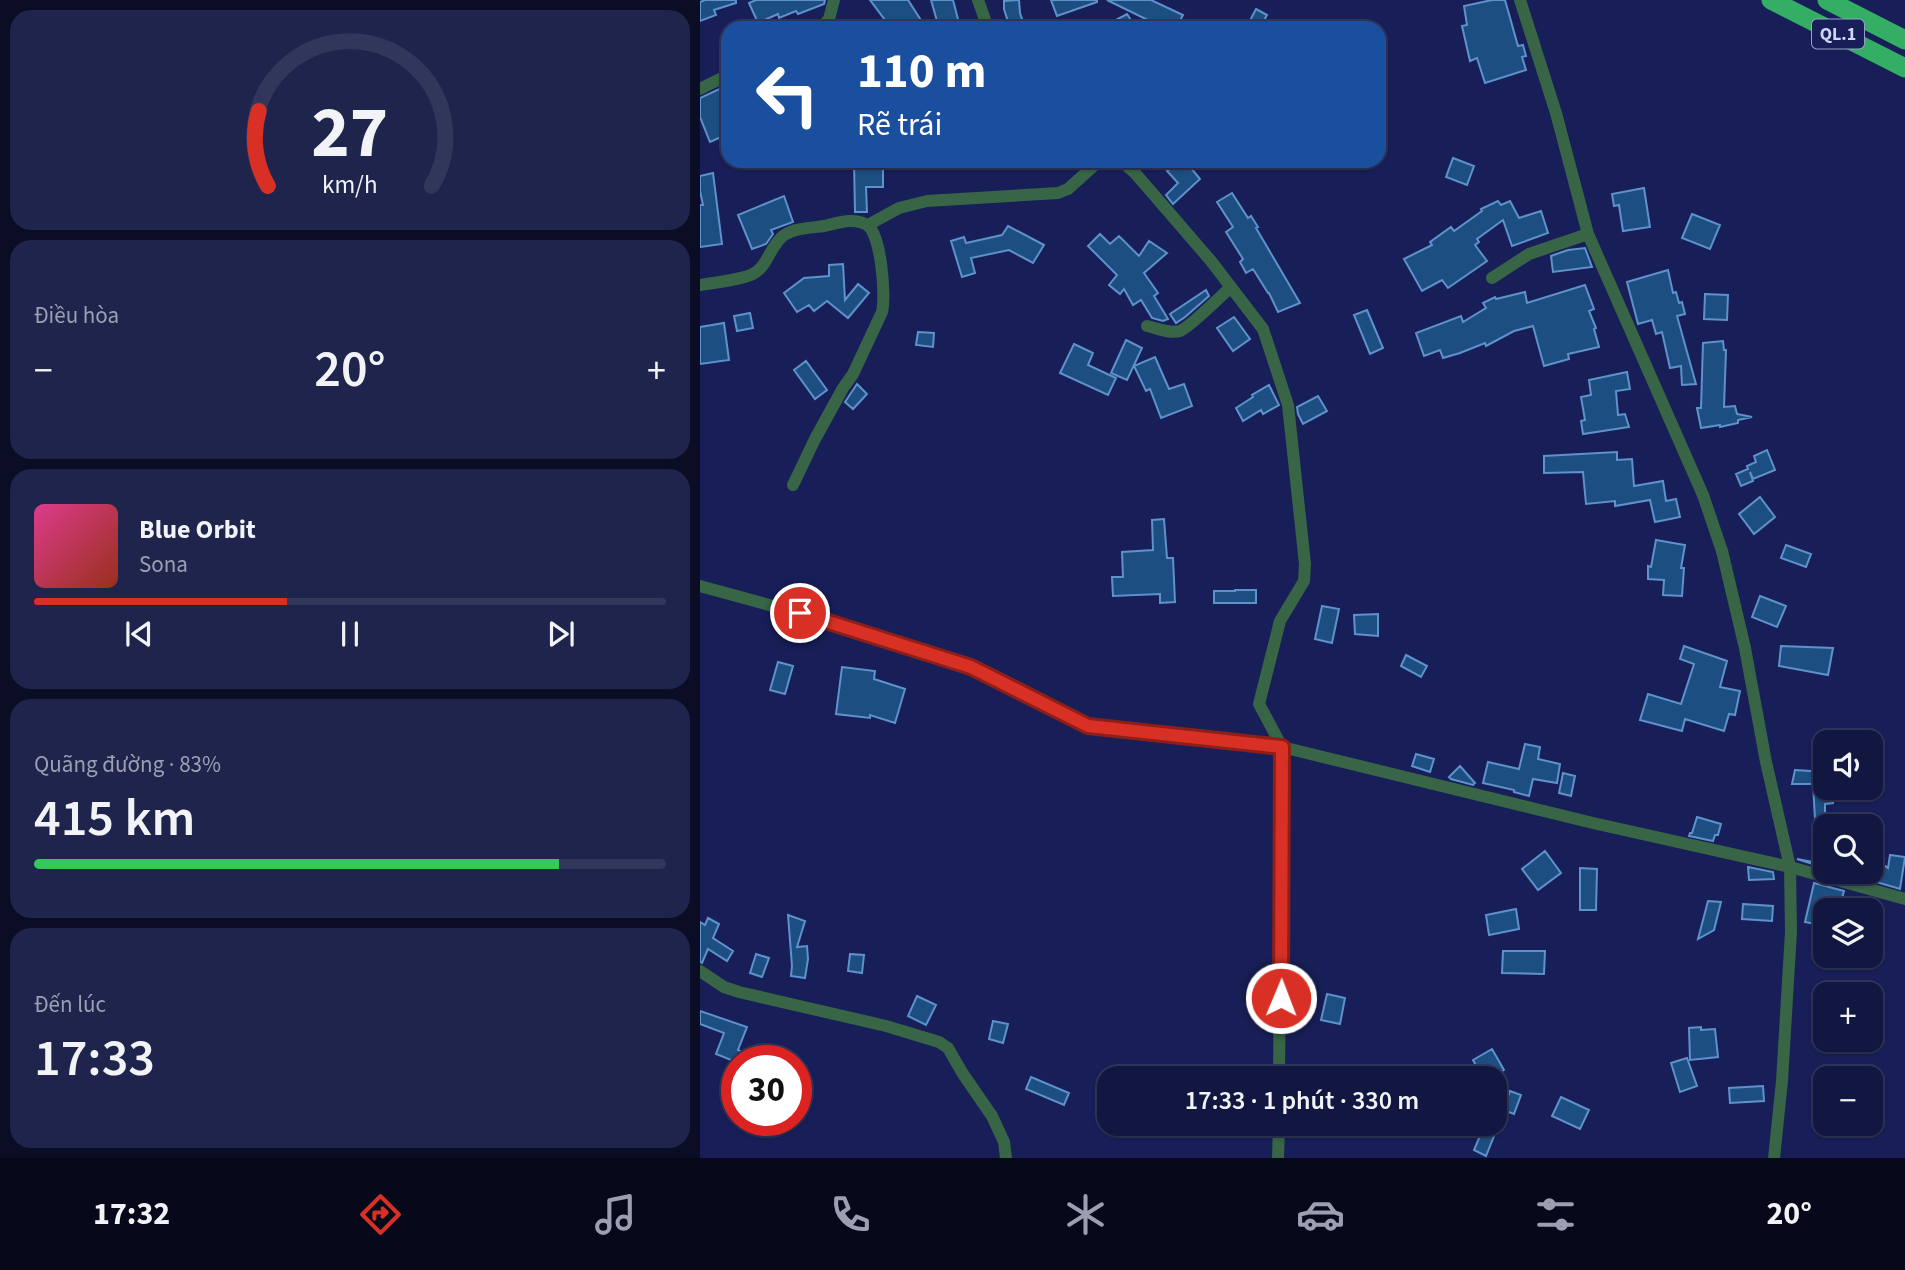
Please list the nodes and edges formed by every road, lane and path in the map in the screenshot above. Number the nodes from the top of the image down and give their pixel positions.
1 (834, 0) edge
2 (978, 0) edge
3 (1520, 0) edge
4 (1771, 0) edge
5 (1827, 0) edge
6 (828, 21) edge
7 (986, 21) edge
8 (1905, 40) edge
9 (1905, 68) edge
10 (721, 78) edge
11 (700, 89) edge
12 (1091, 168) edge
13 (1129, 168) edge
14 (868, 225) junction
15 (1588, 234) junction
16 (1492, 278) dead end
17 (700, 285) edge
18 (1231, 287) junction
19 (1147, 326) dead end
20 (793, 485) dead end
21 (700, 586) edge
22 (1282, 747) junction
23 (1790, 867) junction
24 (1905, 899) edge
25 (700, 971) edge
26 (1279, 1066) edge
27 (1279, 1136) edge
28 (1006, 1158) edge
29 (1278, 1158) edge
30 (1774, 1158) edge

1 - 6 street
2 - 7 street
3 - 15 street
4 - 9 highway, QL.1
5 - 8 highway, QL.1
10 - 11 street
12 - 14 street
13 - 18 street
14 - 17 street
14 - 20 street
15 - 16 street
15 - 23 street
18 - 19 street
18 - 22 street
21 - 22 street
22 - 23 street
22 - 26 street
23 - 24 street
23 - 30 street
25 - 28 street
27 - 29 street

